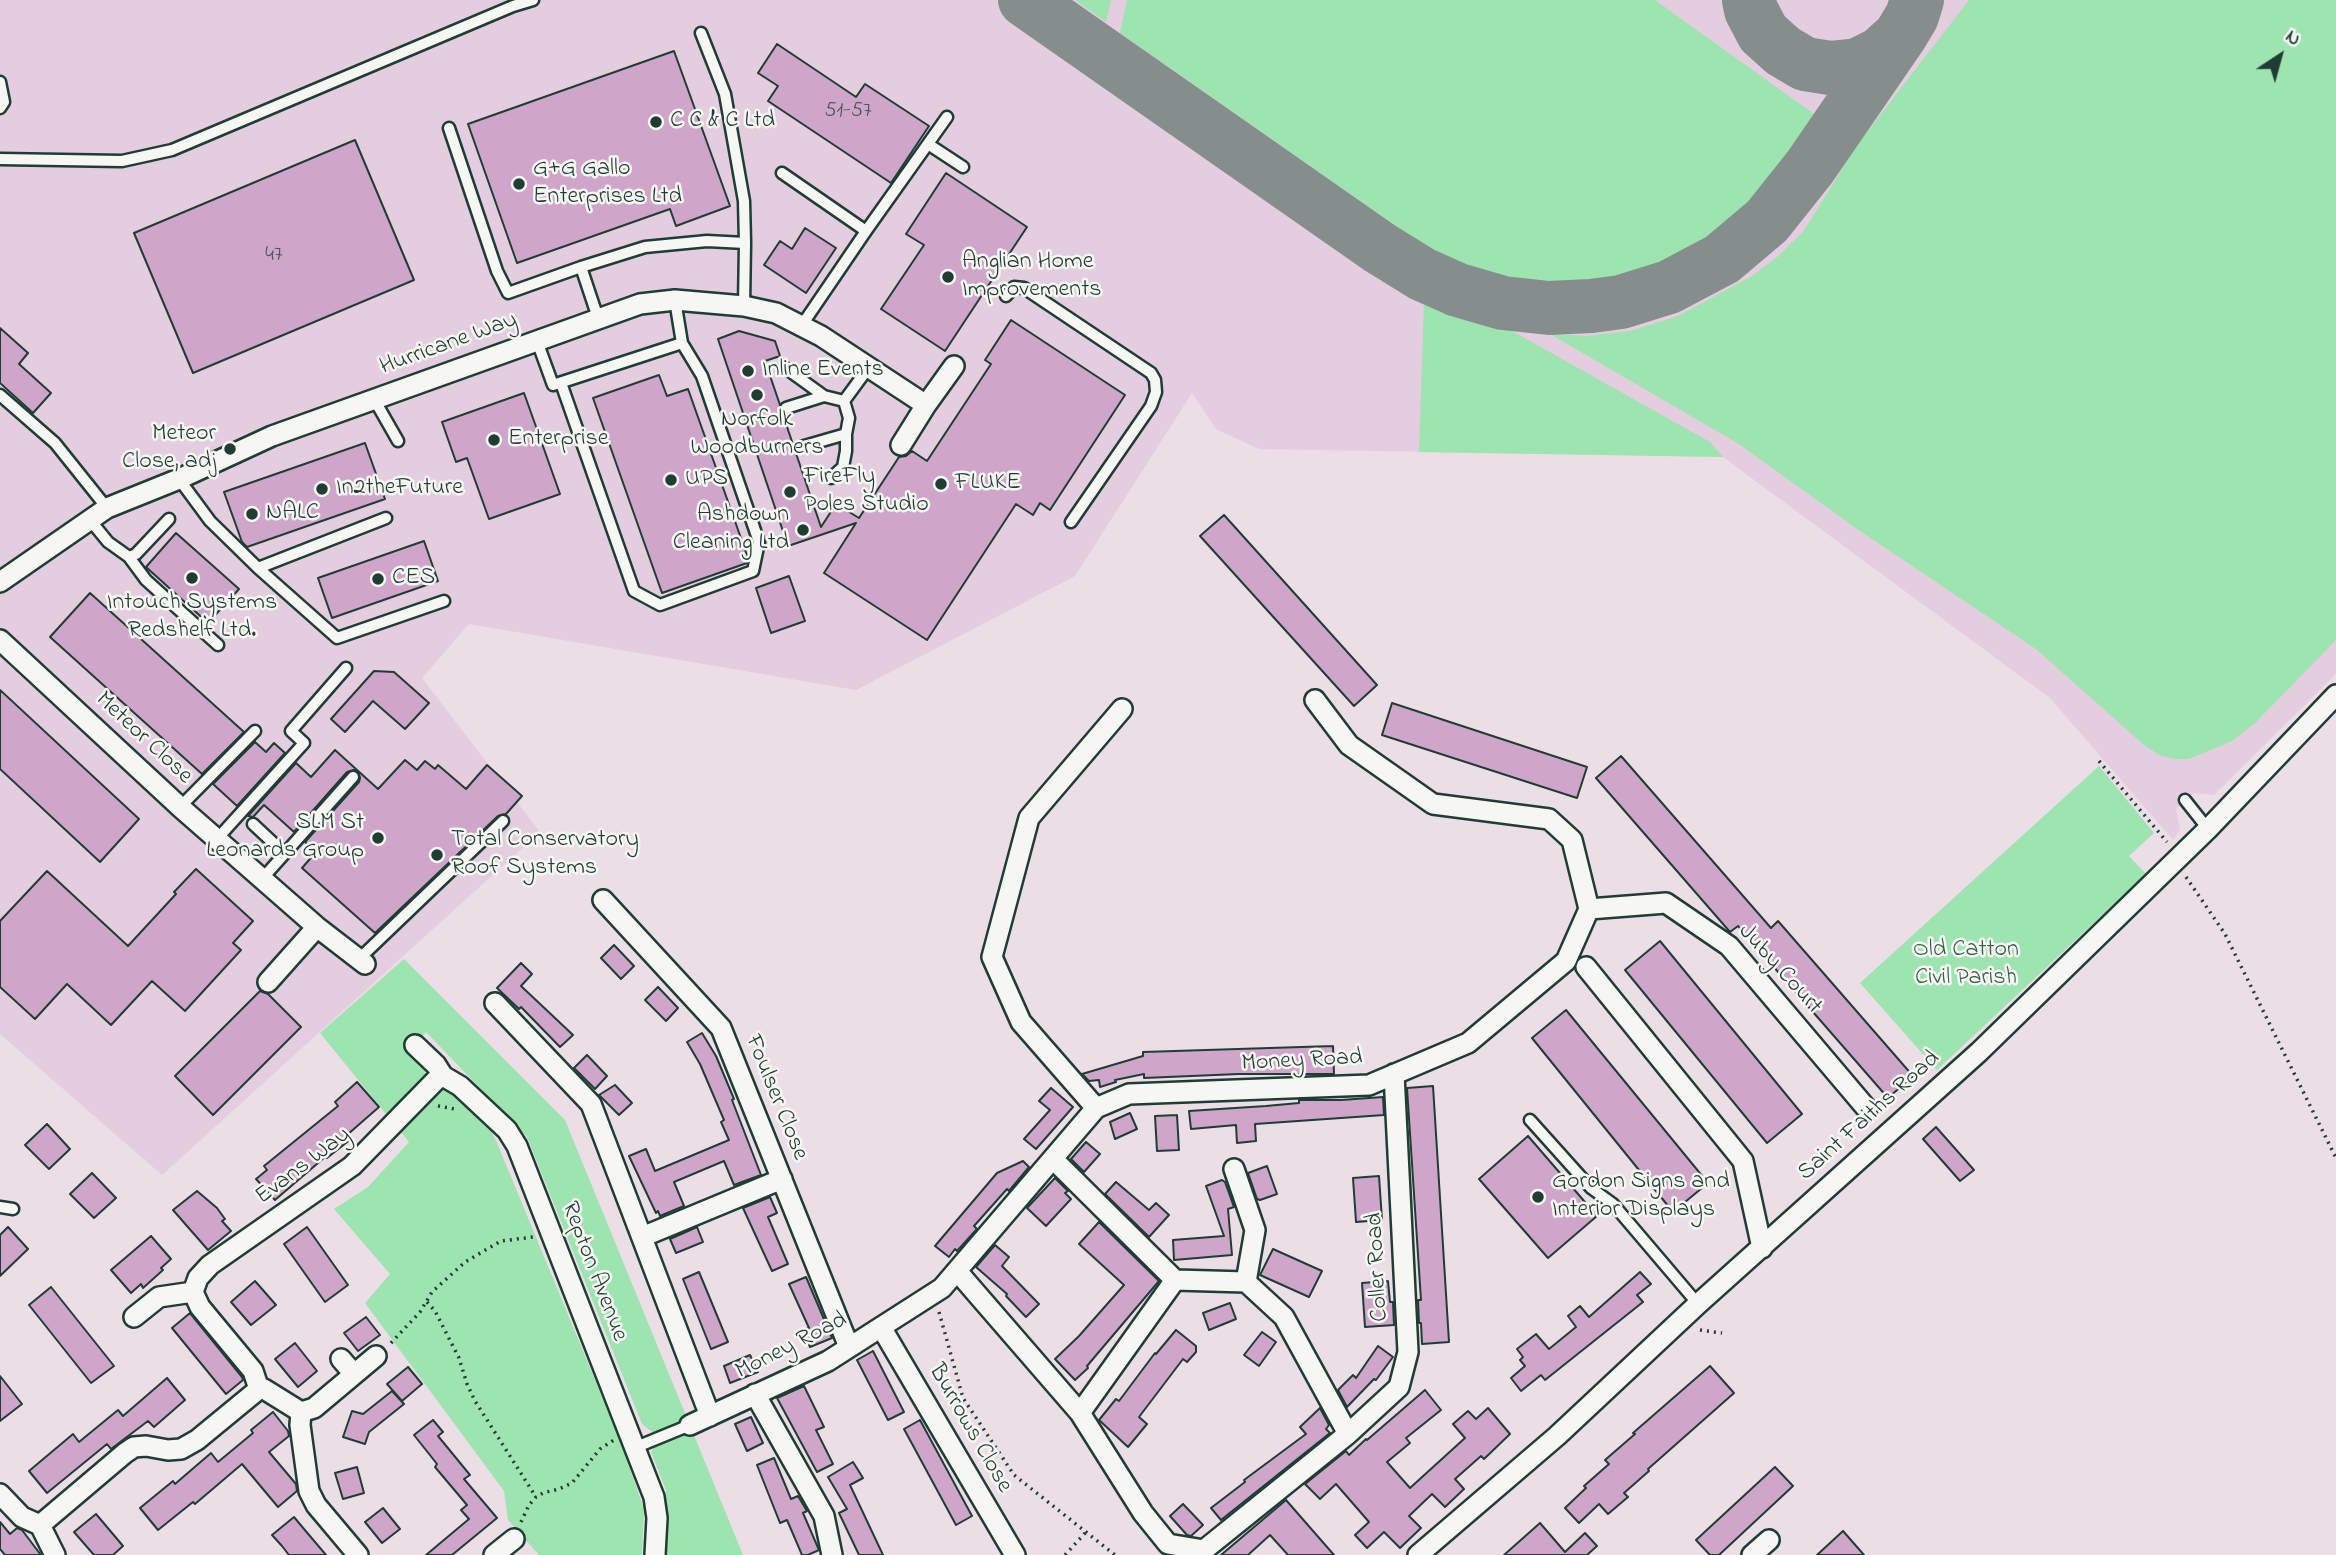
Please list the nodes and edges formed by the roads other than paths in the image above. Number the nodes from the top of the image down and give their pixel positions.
1 (533, 0) edge
2 (701, 33) dead end
3 (0, 82) edge
4 (0, 108) edge
5 (947, 117) dead end
6 (449, 128) dead end
7 (928, 144) junction
8 (0, 159) edge
9 (963, 167) dead end
10 (782, 173) dead end
11 (866, 231) junction
12 (745, 243) junction
13 (581, 267) junction
14 (1006, 296) dead end
15 (675, 300) junction
16 (744, 306) junction
17 (598, 318) junction
18 (803, 325) junction
19 (537, 340) junction
20 (682, 343) junction
21 (869, 366) junction
22 (954, 366) dead end
23 (784, 367) dead end
24 (561, 383) junction
25 (0, 395) edge
26 (824, 396) junction
27 (373, 398) junction
28 (844, 401) junction
29 (926, 405) junction
30 (786, 408) dead end
31 (846, 434) junction
32 (398, 441) dead end
33 (901, 446) dead end
34 (801, 447) dead end
35 (831, 478) dead end
36 (179, 479) junction
37 (107, 508) junction
38 (386, 518) dead end
39 (169, 519) dead end
40 (90, 520) junction
41 (1071, 522) dead end
42 (129, 557) junction
43 (258, 568) junction
44 (0, 582) edge
45 (444, 600) dead end
46 (0, 640) edge
47 (218, 645) dead end
48 (346, 668) dead end
49 (2336, 695) edge
50 (1315, 700) dead end
51 (1122, 709) dead end
52 (255, 731) dead end
53 (353, 777) dead end
54 (2185, 800) dead end
55 (180, 807) junction
56 (503, 821) dead end
57 (253, 824) dead end
58 (2208, 829) junction
59 (217, 839) junction
60 (284, 853) junction
61 (262, 878) junction
62 (603, 900) dead end
63 (1589, 909) junction
64 (317, 927) junction
65 (362, 961) joint
66 (1586, 967) dead end
67 (268, 982) dead end
68 (495, 1003) dead end
69 (415, 1045) dead end
70 (1394, 1074) junction
71 (443, 1076) junction
72 (1096, 1108) junction
73 (1867, 1109) dead end
74 (1530, 1120) dead end
75 (1054, 1160) junction
76 (1234, 1169) dead end
77 (782, 1179) junction
78 (0, 1206) edge
79 (13, 1209) dead end
80 (642, 1237) junction
81 (1762, 1248) junction
82 (957, 1271) junction
83 (1175, 1280) junction
84 (1246, 1282) junction
85 (193, 1292) junction
86 (1698, 1304) junction
87 (134, 1317) dead end
88 (881, 1327) junction
89 (849, 1347) junction
90 (376, 1356) road end
91 (341, 1359) dead end
92 (354, 1374) junction
93 (259, 1389) junction
94 (755, 1394) junction
95 (301, 1412) junction
96 (1080, 1413) junction
97 (710, 1416) junction
98 (690, 1425) joint
99 (1348, 1434) junction
100 (632, 1441) junction
101 (0, 1494) edge
102 (40, 1525) junction
103 (514, 1539) road end
104 (1769, 1540) dead end
105 (55, 1555) edge
106 (358, 1555) edge
107 (494, 1555) edge
108 (655, 1555) edge
109 (832, 1555) edge
110 (1015, 1555) edge
111 (1418, 1555) edge
112 (1752, 1555) edge

1 - 8 lane
2 - 12 lane
3 - 4 lane
5 - 7 lane
6 - 13 lane
7 - 9 lane
7 - 11 lane
10 - 11 lane
11 - 18 lane
12 - 13 lane
12 - 16 lane
13 - 17 lane
14 - 41 lane
15 - 16 street, Hurricane Way
15 - 17 street, Hurricane Way
15 - 20 lane
16 - 18 street, Hurricane Way
17 - 19 street, Hurricane Way
18 - 21 street, Hurricane Way
19 - 24 lane
19 - 27 street, Hurricane Way
20 - 24 lane
20 - 24 lane
21 - 28 lane
21 - 29 street, Hurricane Way
22 - 29 street
23 - 26 lane
25 - 37 lane
26 - 28 lane
26 - 30 lane
27 - 32 lane
27 - 36 street, Hurricane Way
28 - 31 lane
29 - 33 street
31 - 34 lane
31 - 35 lane
36 - 37 street, Hurricane Way
36 - 43 lane
37 - 40 street, Hurricane Way
38 - 43 lane
39 - 42 lane
40 - 42 lane
40 - 44 street, Hurricane Way
42 - 47 lane
43 - 45 lane
46 - 55 street, Meteor Close
48 - 59 lane
49 - 58 street, Saint Faiths Road
50 - 63 street
51 - 72 street
52 - 55 lane
53 - 60 lane
54 - 58 lane
55 - 59 street, Meteor Close
56 - 65 lane
57 - 60 lane
58 - 81 street, Saint Faiths Road
59 - 61 street, Meteor Close
60 - 61 lane
61 - 64 street, Meteor Close
62 - 77 street, Foulser Close
63 - 70 street, Money Road
63 - 73 street, Juby Court
64 - 65 street, Meteor Close
64 - 67 street
66 - 81 street
68 - 80 street
69 - 71 street, Repton Avenue
70 - 72 street, Money Road
70 - 99 street, Coller Road
71 - 85 street, Evans Way
71 - 100 street, Repton Avenue
72 - 75 street, Money Road
74 - 86 lane
75 - 82 street, Money Road
75 - 83 street
76 - 84 street
77 - 80 street
77 - 89 street, Foulser Close
78 - 79 lane
80 - 97 street
81 - 86 street, Saint Faiths Road
82 - 88 street, Money Road
82 - 96 street, Coller Road
83 - 84 street
83 - 96 street
84 - 99 street
85 - 87 street
85 - 93 street
86 - 111 street, Saint Faiths Road
88 - 89 street, Money Road
88 - 110 street, Burrows Close
89 - 94 street, Money Road
90 - 92 street
91 - 92 street
92 - 95 street
93 - 95 street
93 - 102 street
94 - 97 street, Money Road
94 - 109 street
95 - 106 street
96 - 99 street, Coller Road
97 - 98 street, Money Road
98 - 100 lane
100 - 108 street, Repton Avenue
101 - 102 street
102 - 105 street
103 - 107 street
104 - 112 street

